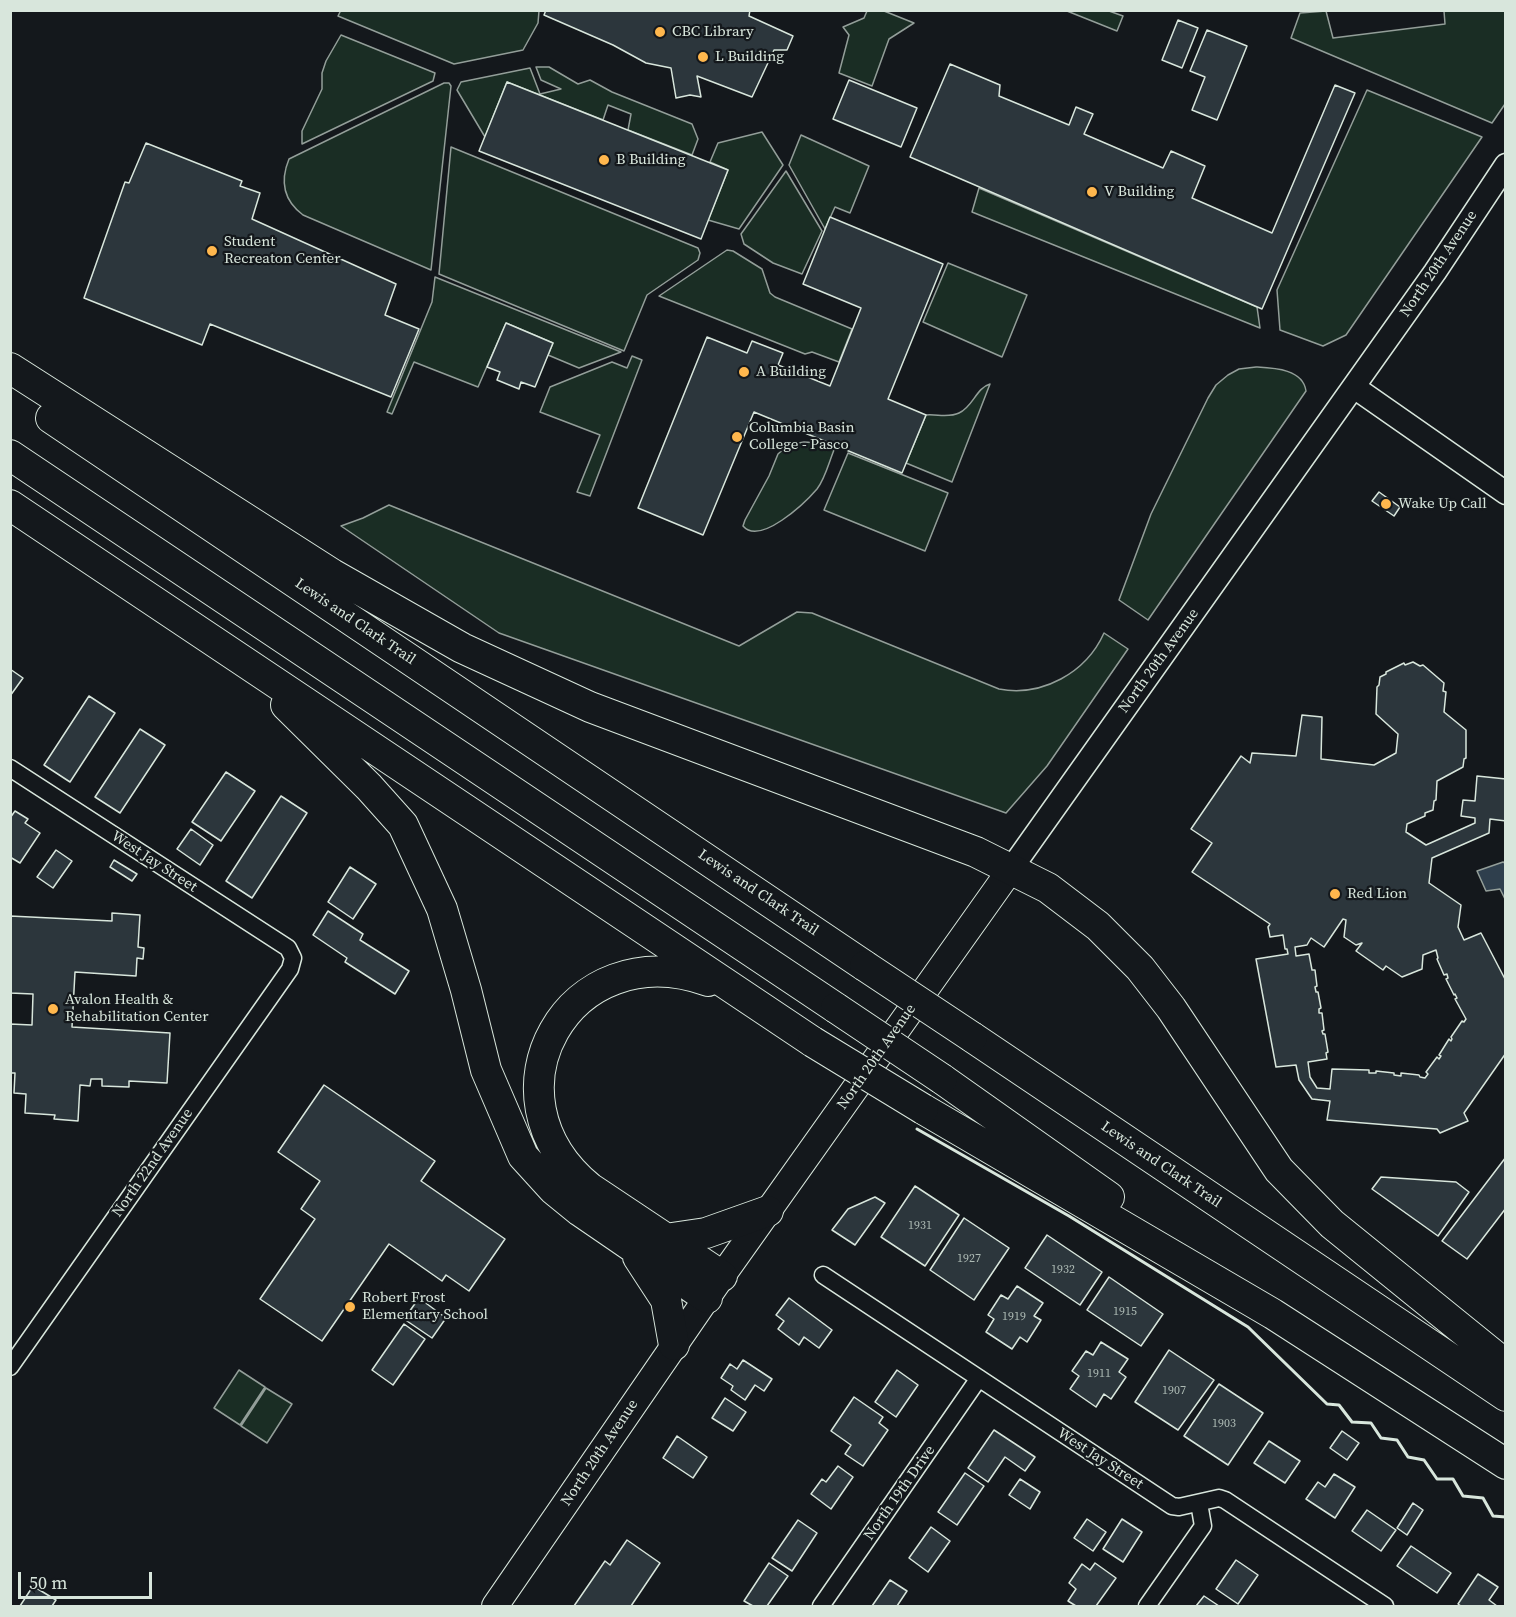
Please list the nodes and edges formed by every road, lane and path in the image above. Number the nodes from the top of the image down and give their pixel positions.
1 (1506, 165) edge
2 (10, 368) edge
3 (1354, 387) junction
4 (10, 390) edge
5 (10, 455) edge
6 (1506, 493) edge
7 (10, 505) edge
8 (167, 609) junction
9 (10, 768) edge
10 (1011, 869) junction
11 (293, 958) joint
12 (813, 1042) junction
13 (768, 1211) junction
14 (666, 1239) junction
15 (630, 1244) junction
16 (823, 1275) dead end
17 (714, 1287) junction
18 (1273, 1314) junction
19 (674, 1345) junction
20 (1506, 1365) edge
21 (10, 1367) edge
22 (979, 1378) junction
23 (1506, 1396) edge
24 (1506, 1464) edge
25 (1199, 1503) junction
26 (495, 1606) edge
27 (821, 1606) edge
28 (1147, 1606) edge
29 (1384, 1606) edge

1 - 3 main road, North 20th Avenue
2 - 10 highway
3 - 6 main road
3 - 10 main road, North 20th Avenue
4 - 23 highway, Lewis and Clark Trail, bridge
5 - 18 highway, bridge
7 - 8 highway
8 - 12 highway
8 - 15 highway
9 - 11 street, West Jay Street
10 - 13 main road, North 20th Avenue
10 - 20 highway
11 - 21 street, North 22nd Avenue
12 - 14 highway
12 - 18 highway, bridge
13 - 14 highway
13 - 17 main road, North 20th Avenue
14 - 17 highway
15 - 17 highway
15 - 19 highway
16 - 22 street, West Jay Street
17 - 19 main road, North 20th Avenue
18 - 24 highway
19 - 26 main road, North 20th Avenue
22 - 25 street, West Jay Street
22 - 27 street, North 19th Drive
25 - 28 street
25 - 29 street, West Jay Street

